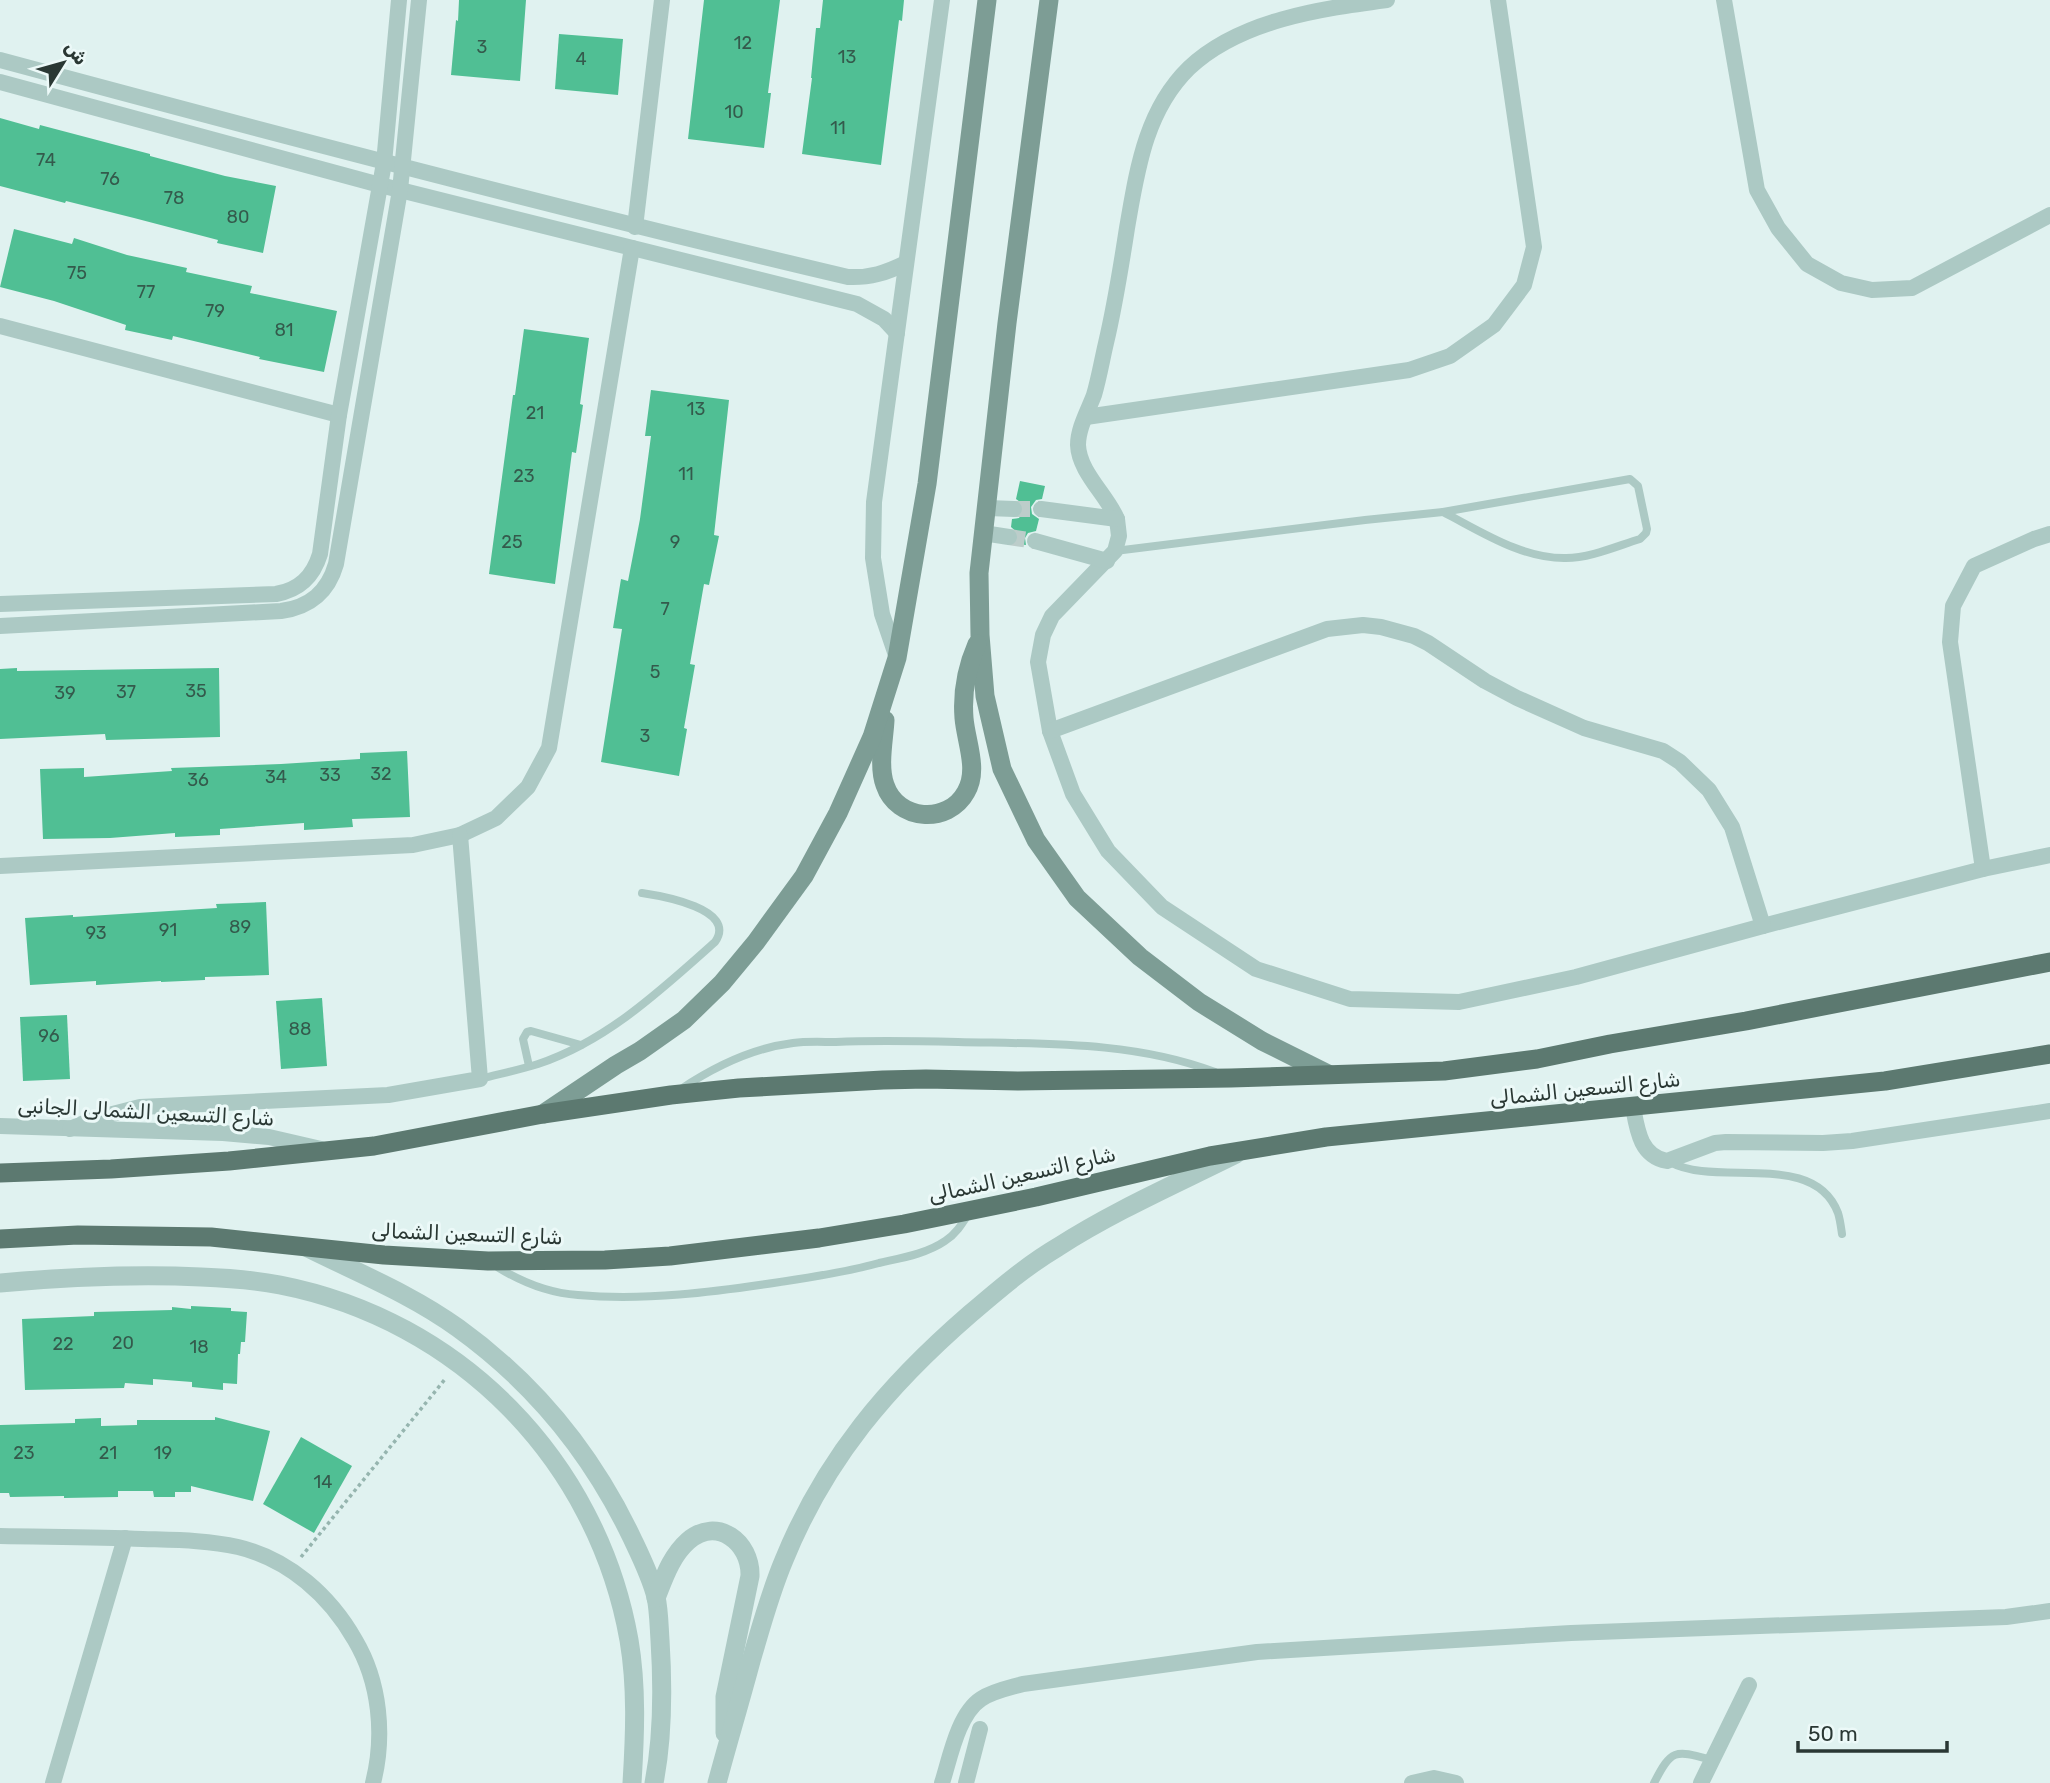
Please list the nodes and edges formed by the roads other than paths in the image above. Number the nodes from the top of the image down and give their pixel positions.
1 (399, 0) edge
2 (419, 0) edge
3 (662, 0) edge
4 (942, 0) edge
5 (987, 0) edge
6 (1049, 0) edge
7 (1060, 0) edge
8 (1387, 0) edge
9 (1498, 0) edge
10 (1724, 0) edge
11 (1045, 35) junction
12 (0, 60) edge
13 (0, 82) edge
14 (384, 163) junction
15 (403, 168) junction
16 (380, 184) junction
17 (400, 190) junction
18 (2050, 215) edge
19 (635, 227) junction
20 (632, 248) junction
21 (906, 263) junction
22 (0, 326) edge
23 (897, 333) junction
24 (339, 415) junction
25 (1086, 417) junction
26 (988, 508) junction
27 (1014, 509) tunnel mouth
28 (1041, 509) tunnel mouth
29 (1443, 512) junction
30 (1117, 519) junction
31 (984, 533) junction
32 (2050, 534) edge
33 (1009, 537) tunnel mouth
34 (1035, 541) tunnel mouth
35 (1111, 556) junction
36 (0, 604) edge
37 (0, 626) edge
38 (980, 635) junction
39 (897, 658) junction
40 (886, 698) junction
41 (1050, 731) junction
42 (460, 835) junction
43 (2050, 855) edge
44 (0, 866) edge
45 (1983, 869) junction
46 (642, 893) dead end
47 (1763, 926) junction
48 (2050, 962) edge
49 (581, 1045) junction
50 (2050, 1054) edge
51 (529, 1066) junction
52 (1328, 1074) junction
53 (1231, 1078) junction
54 (480, 1079) junction
55 (671, 1095) junction
56 (1633, 1107) junction
57 (2050, 1111) edge
58 (543, 1114) junction
59 (0, 1126) edge
60 (70, 1129) junction
61 (1245, 1150) junction
62 (330, 1151) junction
63 (1667, 1161) junction
64 (0, 1172) edge
65 (970, 1212) junction
66 (1842, 1234) dead end
67 (0, 1239) edge
68 (303, 1246) junction
69 (488, 1261) junction
70 (0, 1283) edge
71 (0, 1536) edge
72 (125, 1538) junction
73 (656, 1598) junction
74 (2050, 1611) edge
75 (1749, 1685) dead end
76 (980, 1730) dead end
77 (727, 1748) junction
78 (1712, 1760) junction
79 (53, 1783) edge
80 (373, 1783) edge
81 (632, 1783) edge
82 (654, 1783) edge
83 (717, 1783) edge
84 (942, 1783) edge
85 (966, 1783) edge
86 (1412, 1783) edge
87 (1456, 1783) edge
88 (1654, 1783) edge
89 (1701, 1783) edge

1 - 14 street
2 - 15 street
3 - 19 street
4 - 21 street
5 - 39 main road
6 - 11 main road
7 - 11 street
8 - 25 street
9 - 25 street
10 - 18 street
11 - 26 main road
12 - 14 street
13 - 16 street
14 - 15 street
14 - 16 street
15 - 17 street
15 - 19 street
16 - 17 street
16 - 24 street
17 - 20 street
17 - 37 street
19 - 21 street
20 - 23 street
20 - 42 street
21 - 23 street
22 - 24 street
23 - 39 street
24 - 36 street
25 - 30 street
26 - 27 street
26 - 31 main road
28 - 30 street
29 - 29 lane
29 - 35 lane
30 - 35 street
31 - 33 street
31 - 38 main road
32 - 45 street
34 - 35 street
35 - 41 street
38 - 40 main road
38 - 52 main road
39 - 40 main road
40 - 58 main road
41 - 47 street
41 - 47 street
42 - 44 street
42 - 54 street
43 - 45 street
45 - 47 street
46 - 49 lane
48 - 52 main road, شارع التسعين الشمالى
49 - 51 lane
49 - 51 lane
50 - 56 main road, شارع التسعين الشمالى
51 - 54 lane
52 - 53 main road, شارع التسعين الشمالى
53 - 55 main road, شارع التسعين الشمالى
53 - 55 lane
54 - 60 street
55 - 58 main road, شارع التسعين الشمالى
56 - 61 main road, شارع التسعين الشمالى
56 - 63 street
57 - 63 street
58 - 62 main road, شارع التسعين الشمالى
59 - 60 street, شارع التسعين الشمالى الجانبى
60 - 62 street, شارع التسعين الشمالى الجانبى
61 - 65 main road, شارع التسعين الشمالى
61 - 77 street
62 - 64 main road, شارع التسعين الشمالى
63 - 66 lane
65 - 69 main road, شارع التسعين الشمالى
65 - 69 lane
67 - 68 main road, شارع التسعين الشمالى
68 - 69 main road, شارع التسعين الشمالى
68 - 73 street
70 - 81 street
71 - 72 street
72 - 79 street
72 - 80 street
73 - 77 street
73 - 82 street
74 - 84 street
75 - 78 street
76 - 85 street
77 - 83 street
78 - 88 lane
78 - 89 street
86 - 87 street

